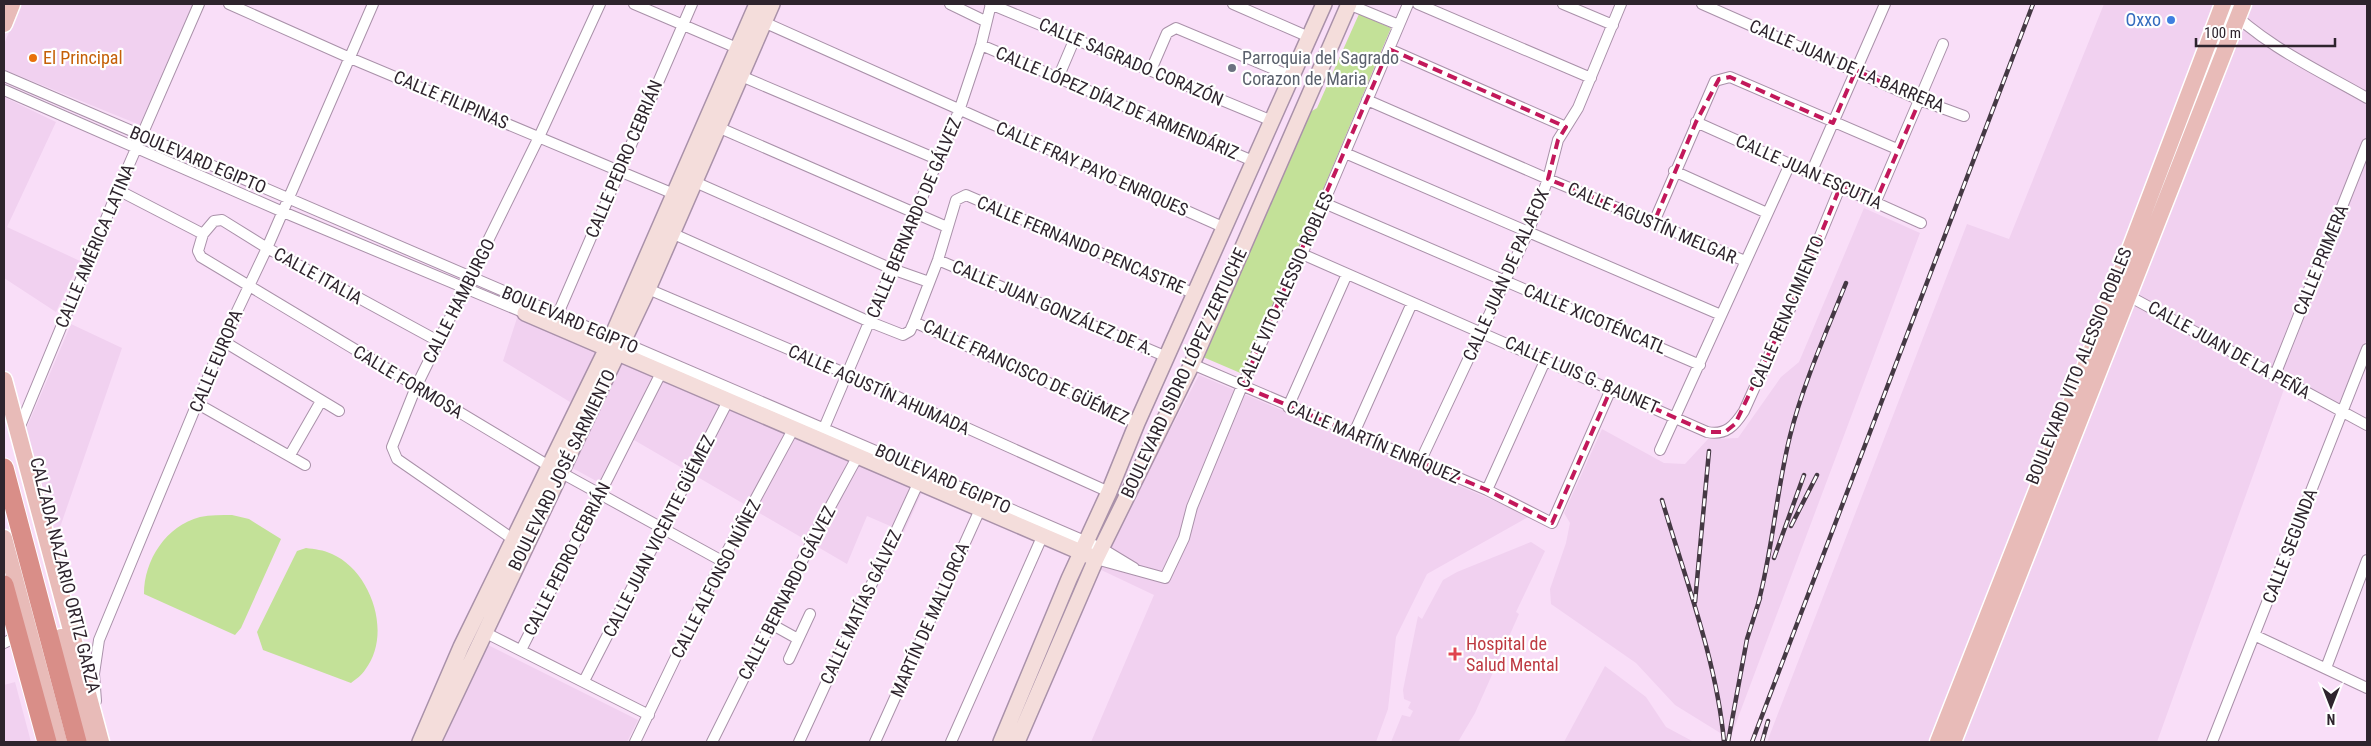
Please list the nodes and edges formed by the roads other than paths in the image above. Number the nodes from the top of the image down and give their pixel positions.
1 (12, 4) edge
2 (199, 4) edge
3 (229, 4) edge
4 (373, 4) edge
5 (600, 4) edge
6 (634, 4) edge
7 (692, 4) edge
8 (772, 4) edge
9 (950, 4) edge
10 (990, 4) edge
11 (1233, 4) edge
12 (1324, 4) edge
13 (1349, 4) edge
14 (1408, 4) edge
15 (1418, 4) edge
16 (1563, 4) edge
17 (1621, 4) edge
18 (1702, 4) edge
19 (1885, 4) edge
20 (2223, 4) edge
21 (2240, 11) edge
22 (757, 14) edge
23 (985, 21) junction
24 (4, 24) edge
25 (683, 24) junction
26 (1613, 25) junction
27 (1399, 26) junction
28 (1309, 37) junction
29 (1075, 38) junction
30 (1943, 44) dead end
31 (981, 45) junction
32 (737, 48) junction
33 (1389, 49) junction
34 (350, 58) junction
35 (1151, 70) junction
36 (1856, 70) junction
37 (4, 76) edge
38 (740, 76) junction
39 (1058, 78) junction
40 (1293, 78) junction
41 (1591, 78) junction
42 (4, 90) edge
43 (2367, 98) edge
44 (1367, 100) junction
45 (1920, 100) junction
46 (959, 111) junction
47 (1964, 116) dead end
48 (1272, 121) junction
49 (1696, 122) junction
50 (1833, 123) junction
51 (711, 125) junction
52 (1566, 127) junction
53 (142, 136) junction
54 (539, 137) junction
55 (2367, 144) edge
56 (136, 149) junction
57 (1897, 149) junction
58 (1345, 152) junction
59 (939, 160) junction
60 (1252, 161) junction
61 (1790, 164) junction
62 (618, 171) junction
63 (1674, 171) junction
64 (1811, 173) junction
65 (1548, 180) junction
66 (695, 182) junction
67 (1841, 186) junction
68 (118, 190) junction
69 (674, 194) junction
70 (288, 198) junction
71 (1876, 201) junction
72 (1324, 203) junction
73 (283, 212) junction
74 (1767, 213) junction
75 (914, 214) junction
76 (1654, 222) junction
77 (1921, 223) dead end
78 (947, 228) junction
79 (1225, 228) junction
80 (2147, 228) junction
81 (1528, 230) junction
82 (666, 231) junction
83 (203, 234) junction
84 (267, 248) junction
85 (1302, 254) junction
86 (938, 260) junction
87 (1745, 261) junction
88 (892, 269) junction
89 (1347, 274) junction
90 (471, 278) junction
91 (1505, 280) junction
92 (929, 282) junction
93 (249, 287) junction
94 (465, 289) junction
95 (648, 289) junction
96 (2122, 292) junction
97 (1195, 294) junction
98 (1412, 303) junction
99 (526, 313) joint
100 (1721, 315) junction
101 (557, 316) junction
102 (870, 322) junction
103 (912, 326) junction
104 (1482, 332) junction
105 (223, 340) junction
106 (438, 341) junction
107 (615, 346) junction
108 (2367, 349) edge
109 (1167, 357) junction
110 (1545, 361) junction
111 (1192, 364) junction
112 (1700, 365) junction
113 (665, 366) junction
114 (846, 374) junction
115 (2275, 375) junction
116 (4, 380) edge
117 (1242, 386) junction
118 (416, 387) junction
119 (1611, 389) junction
120 (731, 395) junction
121 (321, 401) junction
122 (198, 404) junction
123 (1288, 407) junction
124 (339, 411) dead end
125 (2342, 412) junction
126 (1675, 416) junction
127 (4, 417) edge
128 (797, 423) junction
129 (1137, 423) junction
130 (2367, 425) edge
131 (824, 428) junction
132 (19, 429) junction
133 (1725, 432) joint
134 (1354, 433) junction
135 (1660, 450) dead end
136 (861, 451) junction
137 (290, 455) junction
138 (1420, 462) junction
139 (305, 465) dead end
140 (4, 468) edge
141 (555, 469) junction
142 (921, 477) junction
143 (2045, 485) junction
144 (1487, 490) junction
145 (1109, 492) junction
146 (600, 494) junction
147 (4, 500) edge
148 (983, 504) junction
149 (663, 528) junction
150 (1042, 537) junction
151 (4, 538) edge
152 (519, 543) junction
153 (1084, 547) junction
154 (1099, 553) junction
155 (2367, 560) edge
156 (722, 561) junction
157 (1165, 578) joint
158 (4, 585) edge
159 (810, 614) dead end
160 (771, 624) junction
161 (484, 632) junction
162 (2256, 636) junction
163 (11, 639) edge
164 (798, 640) junction
165 (522, 650) junction
166 (788, 659) dead end
167 (2326, 668) junction
168 (584, 681) junction
169 (2367, 688) edge
170 (649, 715) junction
171 (99, 734) edge
172 (39, 742) edge
173 (47, 742) edge
174 (59, 742) edge
175 (68, 742) edge
176 (77, 742) edge
177 (88, 742) edge
178 (420, 742) edge
179 (433, 742) edge
180 (635, 742) edge
181 (712, 742) edge
182 (799, 742) edge
183 (875, 742) edge
184 (951, 742) edge
185 (1001, 742) edge
186 (1017, 742) edge
187 (1938, 742) edge
188 (1952, 742) edge
189 (2212, 742) edge

1 - 24 main road
2 - 53 street, CALLE AMÉRICA LATINA
3 - 34 street, CALLE FILIPINAS
4 - 34 street, CALLE EUROPA
5 - 54 street, CALLE HAMBURGO
6 - 25 street
7 - 25 street, CALLE PEDRO CEBRIÁN
8 - 22 street, BOULEVARD JOSÉ SARMIENTO
9 - 23 street
10 - 23 street, CALLE BERNARDO DE GÁLVEZ
10 - 29 street, CALLE SAGRADO CORAZÓN
11 - 28 street
12 - 28 street, BOULEVARD ISIDRO LÓPEZ ZERTUCHE
13 - 27 street
13 - 111 street, BOULEVARD ISIDRO LÓPEZ ZERTUCHE
14 - 27 street, CALLE VITO ALESSIO ROBLES
15 - 41 street
16 - 26 street
17 - 26 street, CALLE JUAN DE PALAFOX
18 - 36 street, CALLE JUAN DE LA BARRERA
19 - 36 street
20 - 21 street
20 - 80 main road, BOULEVARD VITO ALESSIO ROBLES
21 - 43 street
21 - 80 main road, BOULEVARD VITO ALESSIO ROBLES
22 - 32 street, BOULEVARD JOSÉ SARMIENTO
22 - 38 street, BOULEVARD JOSÉ SARMIENTO
22 - 46 street
23 - 31 street, CALLE BERNARDO DE GÁLVEZ
25 - 32 street
25 - 62 street, CALLE PEDRO CEBRIÁN
26 - 41 street, CALLE JUAN DE PALAFOX
27 - 33 street, CALLE VITO ALESSIO ROBLES
28 - 40 street, BOULEVARD ISIDRO LÓPEZ ZERTUCHE
29 - 35 street, CALLE SAGRADO CORAZÓN
29 - 39 street
30 - 45 street
31 - 39 street, CALLE LÓPEZ DÍAZ DE ARMENDÁRIZ
31 - 46 street, CALLE BERNARDO DE GÁLVEZ
32 - 51 street, BOULEVARD JOSÉ SARMIENTO
33 - 44 street, CALLE VITO ALESSIO ROBLES
33 - 52 street
34 - 54 street, CALLE FILIPINAS
34 - 70 street, CALLE EUROPA
35 - 40 street
35 - 48 street, CALLE SAGRADO CORAZÓN
36 - 45 street, CALLE JUAN DE LA BARRERA
36 - 50 street
37 - 53 street, BOULEVARD EGIPTO
38 - 51 street, BOULEVARD JOSÉ SARMIENTO
38 - 59 street
39 - 60 street, CALLE LÓPEZ DÍAZ DE ARMENDÁRIZ
40 - 48 street, BOULEVARD ISIDRO LÓPEZ ZERTUCHE
41 - 52 street, CALLE JUAN DE PALAFOX
42 - 56 street, BOULEVARD EGIPTO
44 - 58 street, CALLE VITO ALESSIO ROBLES
44 - 65 street, CALLE AGUSTÍN MELGAR
45 - 47 street, CALLE JUAN DE LA BARRERA
45 - 57 street
46 - 59 street, CALLE BERNARDO DE GÁLVEZ
46 - 79 street, CALLE FRAY PAYO ENRIQUES
48 - 60 street, BOULEVARD ISIDRO LÓPEZ ZERTUCHE
49 - 50 street
49 - 61 street, CALLE JUAN ESCUTIA
49 - 63 street
50 - 57 street
50 - 64 street
51 - 66 street, BOULEVARD JOSÉ SARMIENTO
51 - 69 street, BOULEVARD JOSÉ SARMIENTO
51 - 75 street
52 - 65 street, CALLE JUAN DE PALAFOX
53 - 56 street, CALLE AMÉRICA LATINA
53 - 70 street, BOULEVARD EGIPTO
54 - 62 street, CALLE FILIPINAS
54 - 90 street, CALLE HAMBURGO
55 - 115 street, CALLE PRIMERA
56 - 68 street, CALLE AMÉRICA LATINA
56 - 73 street, BOULEVARD EGIPTO
57 - 71 street
58 - 72 street, CALLE VITO ALESSIO ROBLES
58 - 81 street
59 - 75 street, CALLE BERNARDO DE GÁLVEZ
60 - 79 street, BOULEVARD ISIDRO LÓPEZ ZERTUCHE
61 - 64 street, CALLE JUAN ESCUTIA
61 - 74 street
62 - 69 street, CALLE FILIPINAS
62 - 101 street, CALLE PEDRO CEBRIÁN
63 - 74 street
63 - 76 street
64 - 67 street, CALLE JUAN ESCUTIA
65 - 76 street, CALLE AGUSTÍN MELGAR
65 - 81 street, CALLE JUAN DE PALAFOX
66 - 82 street, BOULEVARD JOSÉ SARMIENTO
66 - 88 street
67 - 71 street, CALLE JUAN ESCUTIA
67 - 133 street, CALLE RENACIMIENTO
68 - 83 street
68 - 132 street, CALLE AMÉRICA LATINA
69 - 82 street, BOULEVARD JOSÉ SARMIENTO
70 - 73 street, CALLE EUROPA
70 - 90 street, BOULEVARD EGIPTO
71 - 77 street, CALLE JUAN ESCUTIA
72 - 85 street, CALLE VITO ALESSIO ROBLES
72 - 91 street, CALLE XICOTÉNCATL
73 - 84 street, CALLE EUROPA
73 - 94 street, BOULEVARD EGIPTO
74 - 87 street
75 - 78 street
75 - 88 street, CALLE BERNARDO DE GÁLVEZ
76 - 87 street, CALLE AGUSTÍN MELGAR
78 - 86 street
78 - 97 street, CALLE FERNANDO PENCASTRE
79 - 97 street, BOULEVARD ISIDRO LÓPEZ ZERTUCHE
80 - 96 main road, BOULEVARD VITO ALESSIO ROBLES
81 - 91 street, CALLE JUAN DE PALAFOX
81 - 100 street
82 - 95 street, BOULEVARD JOSÉ SARMIENTO
82 - 102 street, CALLE FRANCISCO DE GÜÉMEZ
82 - 107 street, BOULEVARD JOSÉ SARMIENTO
83 - 84 street, CALLE ITALIA
83 - 93 street, CALLE FORMOSA
84 - 93 street, CALLE EUROPA
84 - 106 street, CALLE ITALIA
85 - 89 street, CALLE LUIS G. BAUNET
85 - 117 street, CALLE VITO ALESSIO ROBLES
86 - 92 street
86 - 109 street, CALLE JUAN GONZÁLEZ DE A.
87 - 100 street
88 - 92 street
88 - 102 street, CALLE BERNARDO DE GÁLVEZ
89 - 98 street, CALLE LUIS G. BAUNET
89 - 123 street
90 - 94 street, CALLE HAMBURGO
90 - 101 street, BOULEVARD EGIPTO
91 - 104 street, CALLE JUAN DE PALAFOX
91 - 112 street, CALLE XICOTÉNCATL
92 - 103 street
93 - 105 street, CALLE EUROPA
93 - 118 street, CALLE FORMOSA
94 - 99 street, BOULEVARD EGIPTO
94 - 106 street, CALLE HAMBURGO
95 - 107 street, BOULEVARD JOSÉ SARMIENTO
95 - 114 street, CALLE AGUSTÍN AHUMADA
96 - 115 street, CALLE JUAN DE LA PEÑA
96 - 143 main road, BOULEVARD VITO ALESSIO ROBLES
97 - 109 street, BOULEVARD ISIDRO LÓPEZ ZERTUCHE
98 - 104 street, CALLE LUIS G. BAUNET
98 - 134 street
99 - 107 street, BOULEVARD EGIPTO
100 - 112 street
101 - 107 street, BOULEVARD EGIPTO
102 - 103 street, CALLE FRANCISCO DE GÜÉMEZ
102 - 114 street, CALLE BERNARDO DE GÁLVEZ
103 - 129 street, CALLE FRANCISCO DE GÜÉMEZ
104 - 110 street, CALLE LUIS G. BAUNET
104 - 138 street, CALLE JUAN DE PALAFOX
105 - 121 street
105 - 122 street, CALLE EUROPA
106 - 118 street, CALLE HAMBURGO
107 - 113 street, BOULEVARD EGIPTO
107 - 141 street, BOULEVARD JOSÉ SARMIENTO
108 - 125 street, CALLE SEGUNDA
109 - 129 street, BOULEVARD ISIDRO LÓPEZ ZERTUCHE
110 - 119 street, CALLE LUIS G. BAUNET
110 - 144 street
111 - 117 street, CALLE MARTÍN ENRÍQUEZ
111 - 154 street, BOULEVARD ISIDRO LÓPEZ ZERTUCHE
112 - 126 street
113 - 120 street, BOULEVARD EGIPTO
113 - 146 street, CALLE PEDRO CEBRIÁN
114 - 131 street, CALLE BERNARDO DE GÁLVEZ
114 - 145 street, CALLE AGUSTÍN AHUMADA
115 - 125 street, CALLE JUAN DE LA PEÑA
116 - 132 main road
117 - 123 street, CALLE MARTÍN ENRÍQUEZ
117 - 157 street, CALLE VITO ALESSIO ROBLES
118 - 141 street, CALLE FORMOSA
118 - 152 street, CALLE HAMBURGO
119 - 126 street, CALLE LUIS G. BAUNET
119 - 144 street, CALLE MARTÍN ENRÍQUEZ
120 - 128 street, BOULEVARD EGIPTO
120 - 149 street, CALLE JUAN VICENTE GÜÉMEZ
121 - 124 street
121 - 137 street
122 - 137 street
122 - 171 street, CALLE EUROPA
123 - 134 street, CALLE MARTÍN ENRÍQUEZ
125 - 130 street, CALLE JUAN DE LA PEÑA
125 - 162 street, CALLE SEGUNDA
126 - 133 street, CALLE LUIS G. BAUNET
126 - 135 street
127 - 177 main road, CALZADA NAZARIO ORTIZ GARZA
128 - 131 street, BOULEVARD EGIPTO
128 - 136 street, BOULEVARD EGIPTO
128 - 156 street, CALLE ALFONSO NÚÑEZ
129 - 145 street, BOULEVARD ISIDRO LÓPEZ ZERTUCHE
131 - 136 street, BOULEVARD EGIPTO
132 - 171 main road
134 - 138 street, CALLE MARTÍN ENRÍQUEZ
136 - 142 street, BOULEVARD EGIPTO
136 - 160 street, CALLE BERNARDO GÁLVEZ
137 - 139 street
138 - 144 street, CALLE MARTÍN ENRÍQUEZ
140 - 176 highway
141 - 146 street, CALLE FORMOSA
141 - 152 street, BOULEVARD JOSÉ SARMIENTO
142 - 148 street, BOULEVARD EGIPTO
142 - 182 street, CALLE MATÍAS GÁLVEZ
143 - 187 main road, BOULEVARD VITO ALESSIO ROBLES
143 - 188 main road, BOULEVARD VITO ALESSIO ROBLES
145 - 153 street, BOULEVARD ISIDRO LÓPEZ ZERTUCHE
146 - 149 street, CALLE FORMOSA
146 - 165 street, CALLE PEDRO CEBRIÁN
147 - 175 main road
148 - 150 street, BOULEVARD EGIPTO
148 - 153 street, BOULEVARD EGIPTO
148 - 183 street, MARTÍN DE MALLORCA
149 - 156 street, CALLE FORMOSA
149 - 168 street, CALLE JUAN VICENTE GÜÉMEZ
150 - 153 street, BOULEVARD EGIPTO
150 - 184 street
151 - 174 main road
152 - 161 street, BOULEVARD JOSÉ SARMIENTO
152 - 178 street, BOULEVARD JOSÉ SARMIENTO
153 - 154 street, BOULEVARD EGIPTO
153 - 185 street, BOULEVARD ISIDRO LÓPEZ ZERTUCHE
154 - 157 street, BOULEVARD EGIPTO
154 - 186 street, BOULEVARD ISIDRO LÓPEZ ZERTUCHE
155 - 167 street
156 - 170 street, CALLE ALFONSO NÚÑEZ
158 - 163 highway
159 - 164 street
160 - 164 street
160 - 181 street, CALLE BERNARDO GÁLVEZ
161 - 165 street
161 - 179 street, BOULEVARD JOSÉ SARMIENTO
162 - 167 street
162 - 189 street, CALLE SEGUNDA
163 - 172 street
163 - 173 highway
164 - 166 street
165 - 168 street
167 - 169 street
168 - 170 street
170 - 180 street, CALLE ALFONSO NÚÑEZ

